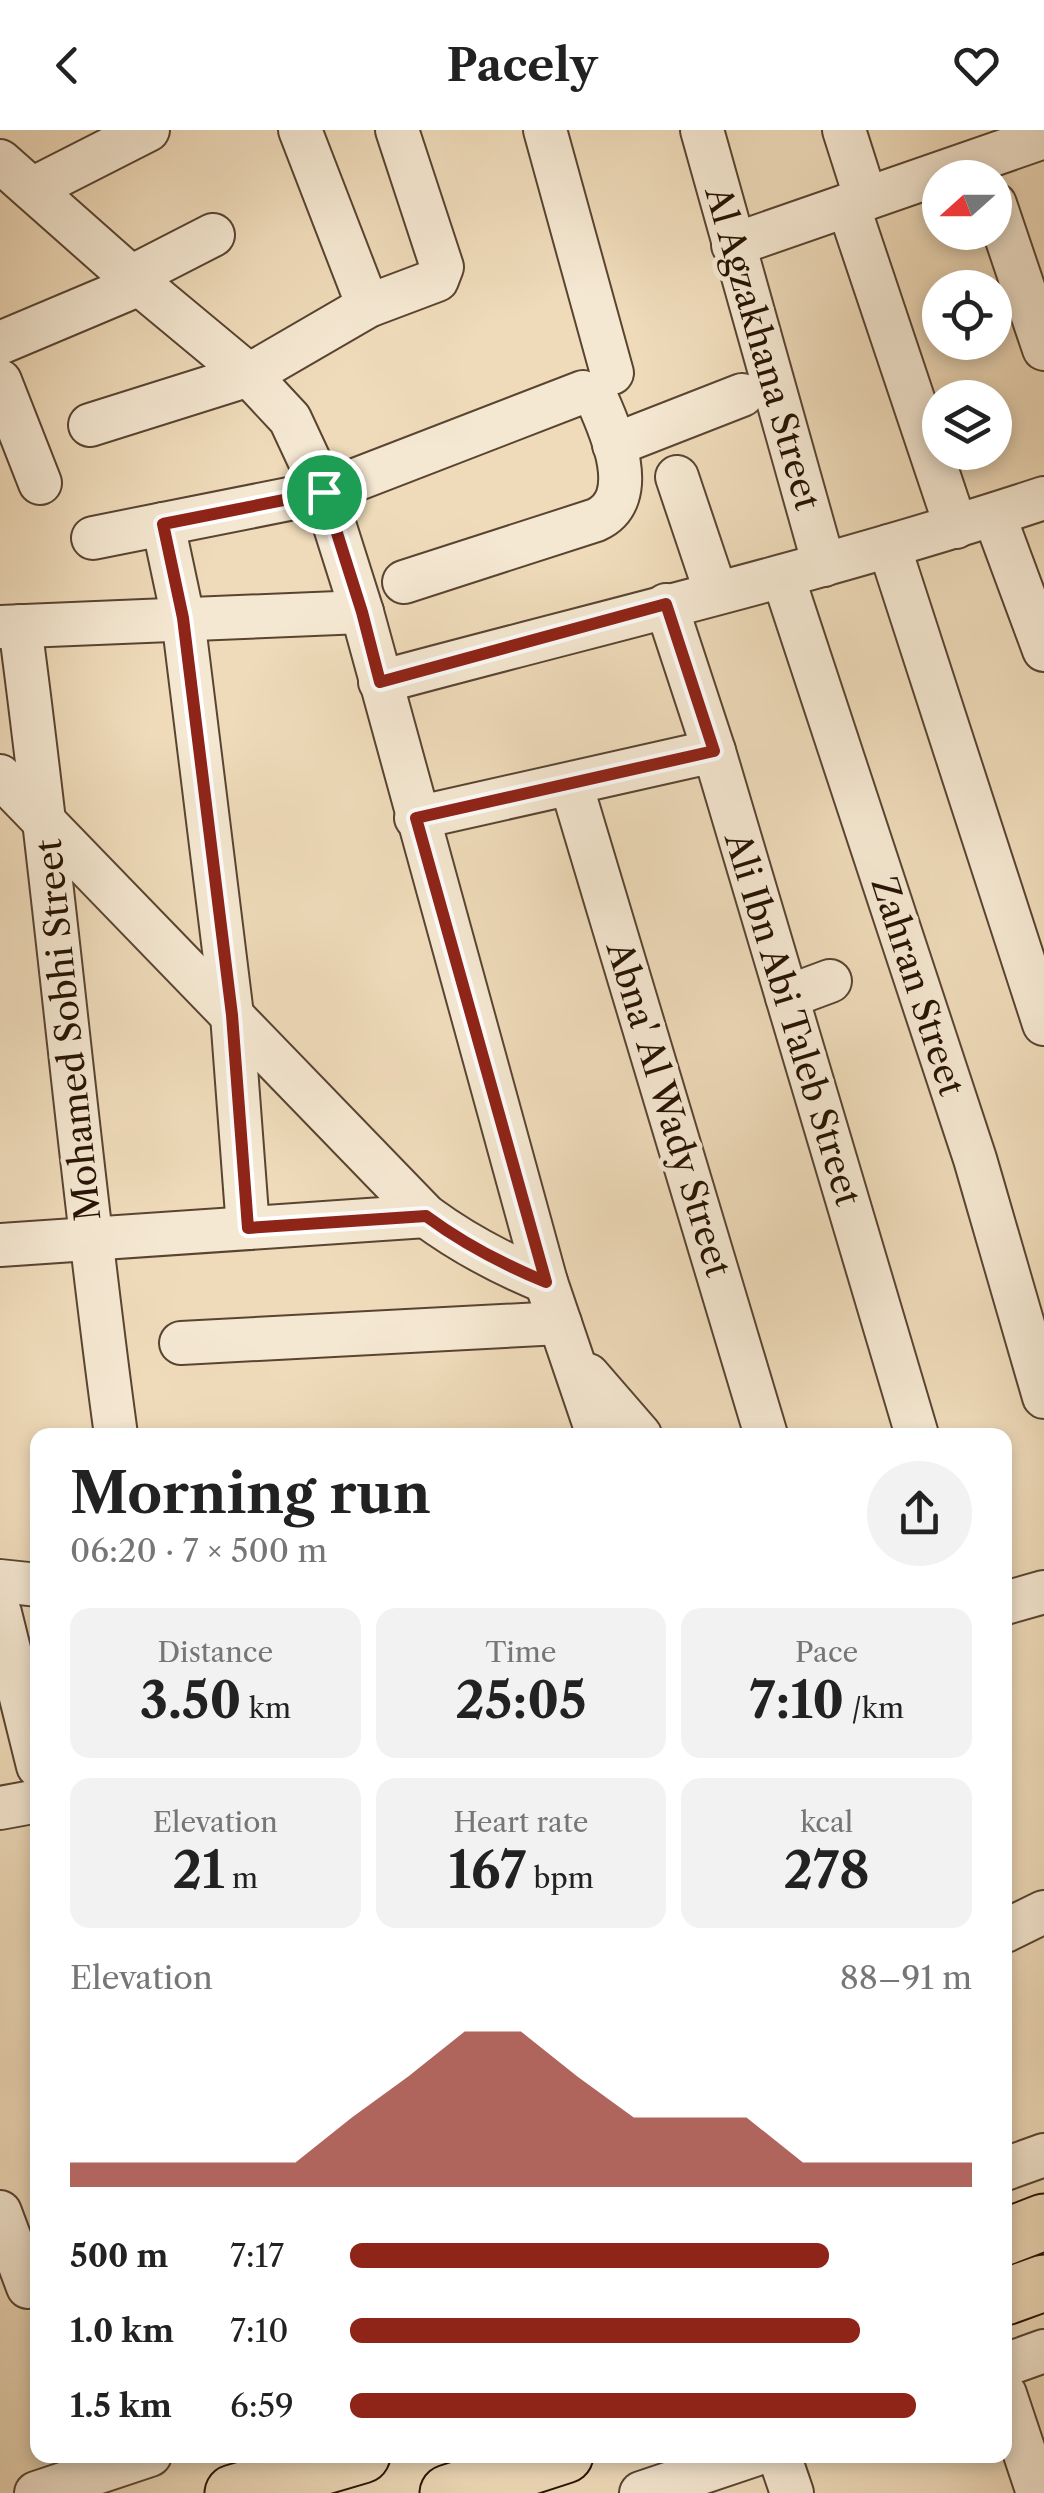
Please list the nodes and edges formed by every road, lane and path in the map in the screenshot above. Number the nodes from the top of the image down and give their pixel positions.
1 (300, 130) edge
2 (397, 130) edge
3 (544, 130) edge
4 (702, 130) edge
5 (844, 130) edge
6 (143, 131) edge
7 (1044, 138) edge
8 (999, 160) edge
9 (0, 161) edge
10 (922, 184) edge
11 (32, 189) junction
12 (857, 202) junction
13 (213, 234) dead end
14 (733, 244) junction
15 (1010, 250) edge
16 (136, 281) junction
17 (368, 306) junction
18 (0, 343) edge
19 (1044, 350) edge
20 (612, 372) dead end
21 (250, 375) junction
22 (0, 381) edge
23 (742, 395) dead end
24 (90, 425) dead end
25 (614, 445) junction
26 (678, 477) dead end
27 (40, 483) dead end
28 (324, 492) junction
29 (1044, 498) edge
30 (975, 521) junction
31 (163, 524) junction
32 (94, 538) dead end
33 (889, 546) junction
34 (824, 565) junction
35 (783, 577) junction
36 (404, 582) dead end
37 (716, 593) junction
38 (666, 604) junction
39 (362, 612) junction
40 (183, 618) junction
41 (10, 626) edge
42 (1044, 650) edge
43 (380, 682) junction
44 (714, 751) junction
45 (0, 776) edge
46 (572, 784) junction
47 (416, 818) junction
48 (47, 824) junction
49 (830, 981) dead end
50 (787, 997) junction
51 (232, 1015) junction
52 (1044, 1024) edge
53 (426, 1216) junction
54 (248, 1228) junction
55 (89, 1239) junction
56 (0, 1244) edge
57 (546, 1282) junction
58 (566, 1339) junction
59 (182, 1343) dead end
60 (1044, 1397) edge
61 (115, 1428) edge
62 (596, 1428) edge
63 (635, 1428) edge
64 (764, 1428) edge
65 (915, 1428) edge
66 (0, 1581) edge
67 (30, 1584) edge
68 (1044, 1592) edge
69 (1012, 1601) edge
70 (0, 1613) edge
71 (6, 1667) edge
72 (30, 1741) edge
73 (30, 1802) edge
74 (0, 1808) edge
75 (1044, 1912) edge
76 (1012, 1928) edge
77 (1044, 2154) edge
78 (1012, 2165) edge
79 (0, 2212) edge
80 (1044, 2222) edge
81 (1012, 2233) edge
82 (1044, 2283) edge
83 (22, 2289) edge
84 (1012, 2294) edge
85 (1044, 2351) edge
86 (1012, 2362) edge
87 (1012, 2415) edge
88 (126, 2463) edge
89 (335, 2463) edge
90 (540, 2463) edge
91 (730, 2463) edge
92 (783, 2463) edge
93 (36, 2493) edge
94 (233, 2493) edge
95 (448, 2493) edge
96 (641, 2493) edge
97 (792, 2493) edge
98 (1038, 2493) edge

1 - 17 street
2 - 17 street
3 - 20 street
4 - 14 street, Al Agzakhana Street
5 - 12 street
6 - 11 street
7 - 8 street
9 - 11 street
10 - 12 street
11 - 16 street
12 - 14 street
12 - 30 street
13 - 16 street
14 - 34 street, Al Agzakhana Street
15 - 19 street
16 - 18 street
16 - 21 street
17 - 21 street
21 - 24 street
21 - 28 street
22 - 27 street
23 - 25 street
25 - 28 street
25 - 36 street
26 - 37 street
28 - 31 street
28 - 39 street
29 - 30 street
30 - 33 street
30 - 42 street
31 - 32 street
31 - 40 street
33 - 34 street
33 - 52 street
34 - 35 street
35 - 37 street
35 - 60 street, Zahran Street
37 - 38 street
38 - 43 street
38 - 44 street, Ali Ibn Abi Taleb Street
39 - 40 street
39 - 43 street
40 - 41 street
40 - 51 street
41 - 48 street, Mohamed Sobhi Street
43 - 47 street
44 - 46 street
44 - 50 street, Ali Ibn Abi Taleb Street
45 - 48 street
46 - 47 street
46 - 64 street, Abna' Al Wady Street
47 - 57 street
48 - 51 street
48 - 55 street, Mohamed Sobhi Street
49 - 50 street
50 - 65 street, Ali Ibn Abi Taleb Street
51 - 53 street
51 - 54 street
53 - 54 street
53 - 57 street
54 - 55 street
55 - 56 street
55 - 61 street, Mohamed Sobhi Street
57 - 58 street
58 - 59 street
58 - 62 street
58 - 63 street
66 - 67 street
68 - 69 street
70 - 71 street
71 - 72 street
73 - 74 street
75 - 76 street
77 - 78 street
79 - 83 street
80 - 81 main road
82 - 84 main road
85 - 86 street
87 - 98 street
88 - 93 street
89 - 94 main road
90 - 95 main road
91 - 96 street
92 - 97 street

